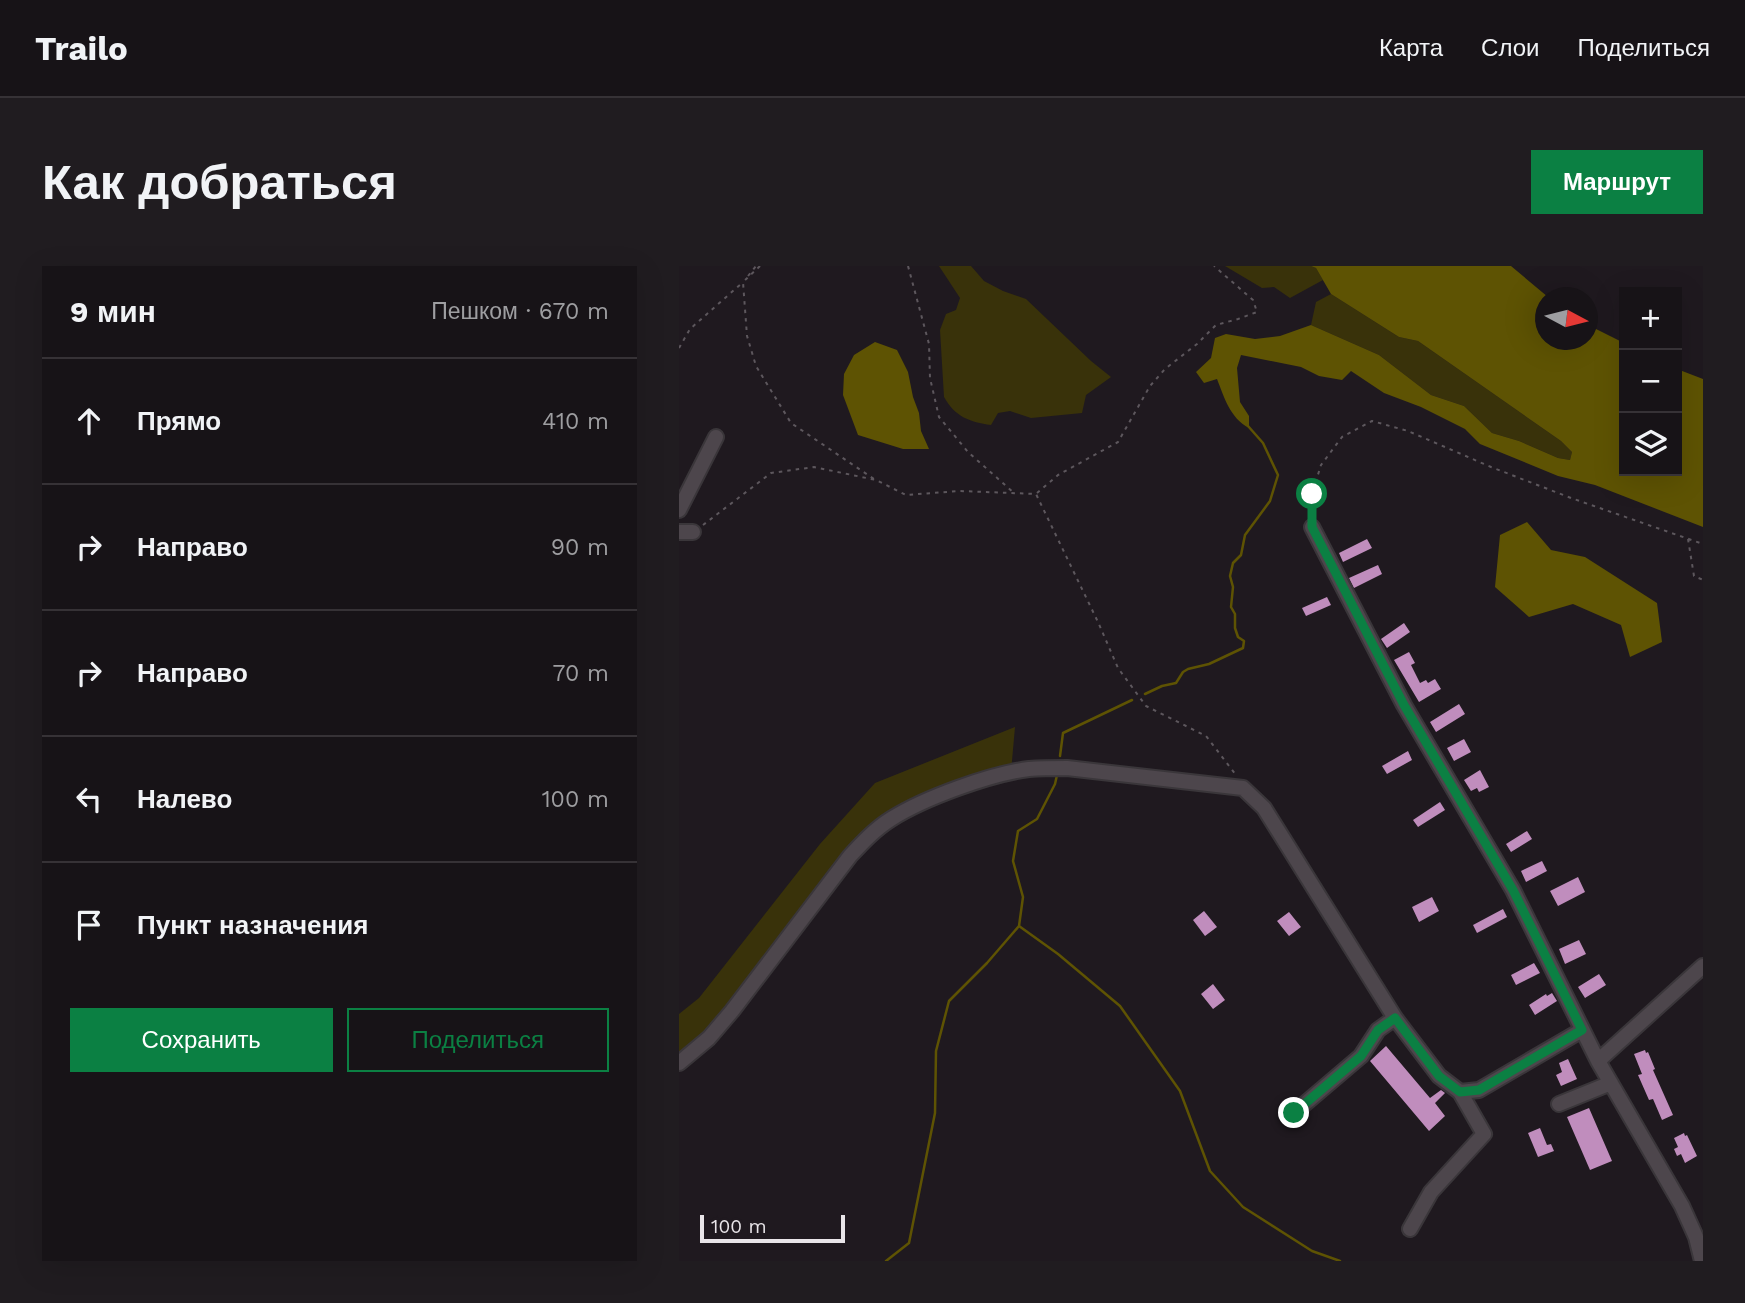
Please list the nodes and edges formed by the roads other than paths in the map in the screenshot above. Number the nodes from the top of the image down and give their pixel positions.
1 (716, 437) dead end
2 (679, 510) edge
3 (1312, 527) road end
4 (1703, 967) edge
5 (1395, 1018) junction
6 (1582, 1030) junction
7 (1598, 1061) junction
8 (679, 1063) edge
9 (1611, 1083) junction
10 (1460, 1092) junction
11 (1559, 1104) dead end
12 (1294, 1113) dead end
13 (1410, 1229) dead end
14 (1702, 1261) edge

1 - 2 street
3 - 6 street
4 - 7 street
5 - 8 street
5 - 10 street
5 - 12 street
6 - 7 street
6 - 10 street
7 - 9 street
9 - 11 street
9 - 14 street
10 - 13 street

